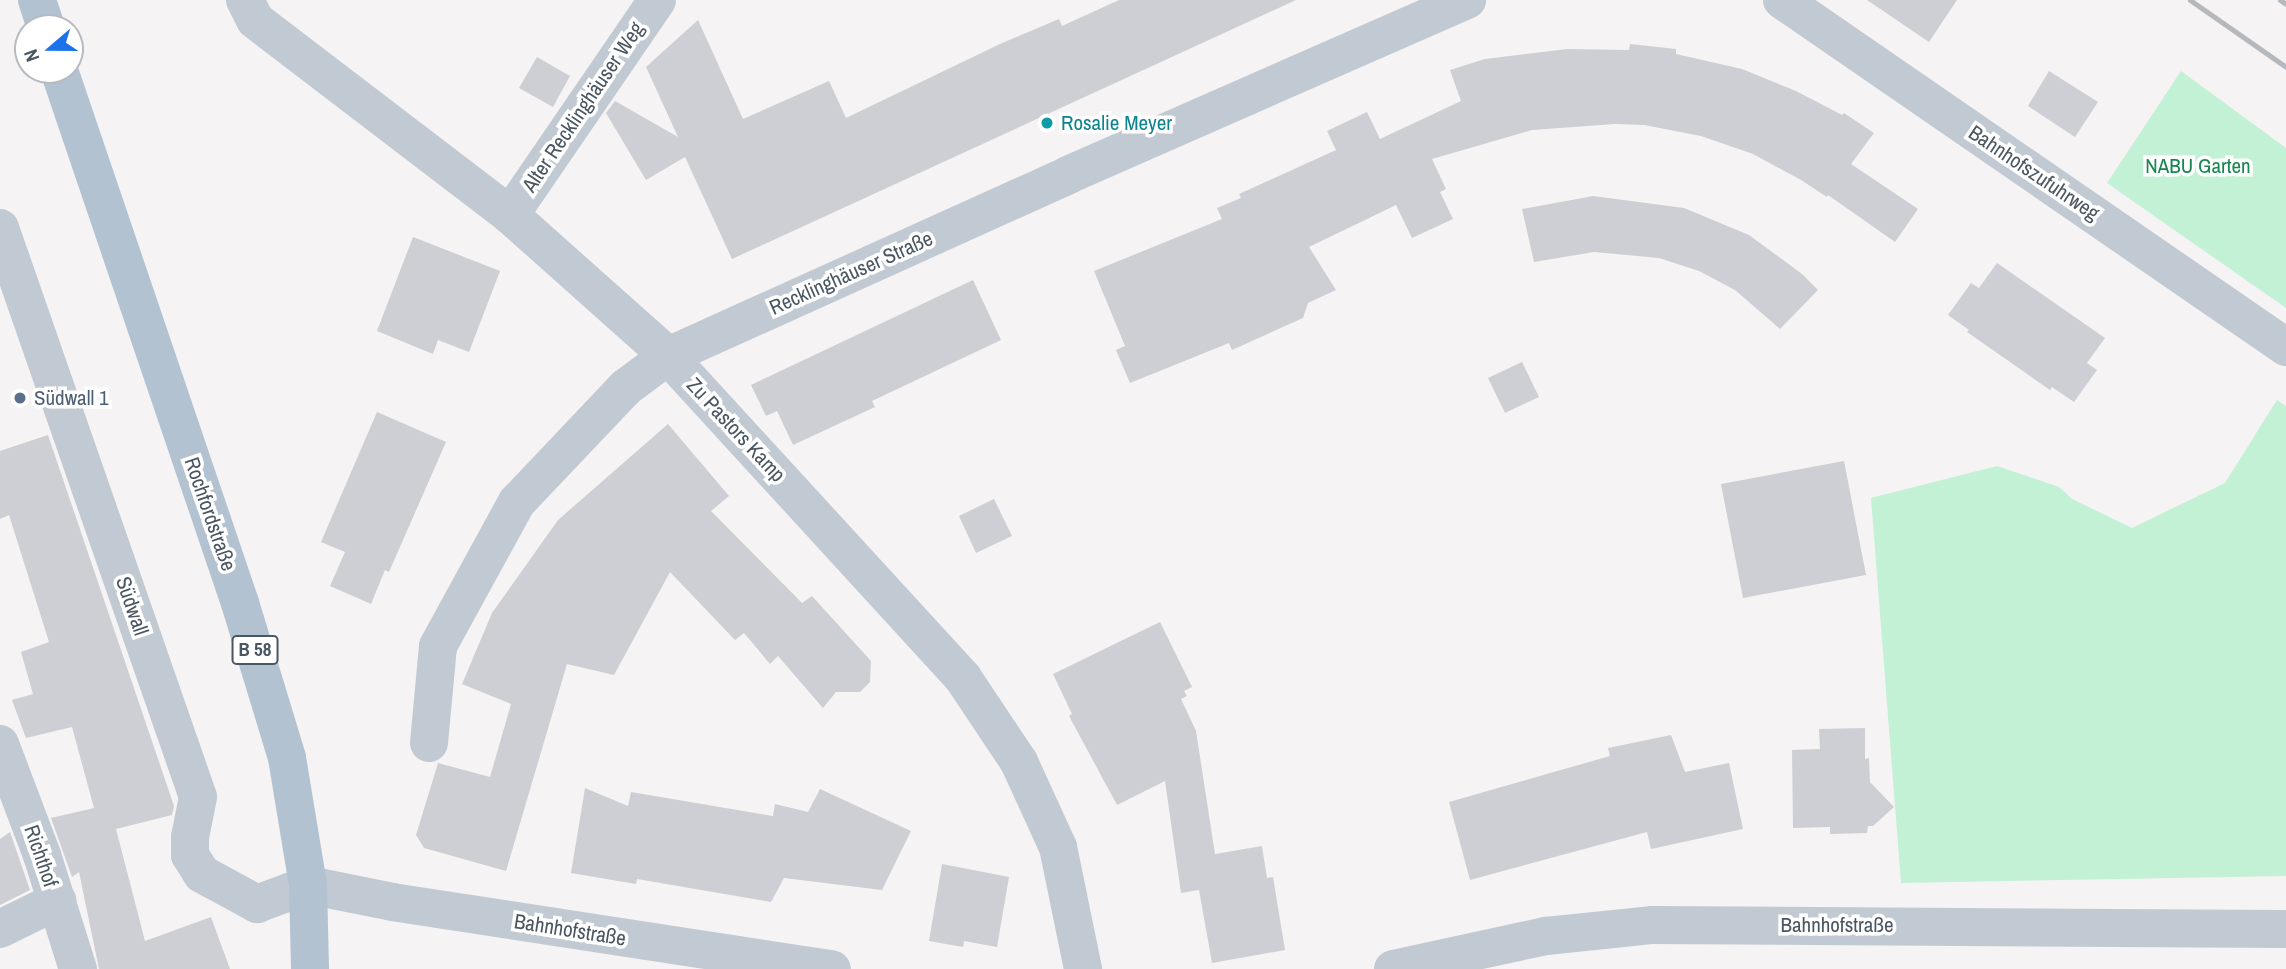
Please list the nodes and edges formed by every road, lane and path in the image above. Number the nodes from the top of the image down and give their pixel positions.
1 (245, 0) edge
2 (657, 0) edge
3 (1467, 0) edge
4 (1782, 0) edge
5 (64, 84) edge
6 (510, 215) junction
7 (0, 228) edge
8 (2286, 347) edge
9 (668, 356) junction
10 (429, 743) dead end
11 (0, 744) edge
12 (308, 885) junction
13 (57, 901) junction
14 (0, 929) edge
15 (2286, 929) edge
16 (78, 969) edge
17 (310, 969) edge
18 (832, 969) edge
19 (1083, 969) edge
20 (1393, 969) edge

1 - 6 street, Zu Pastors Kamp
2 - 6 street, Alter Recklinghäuser Weg
3 - 9 street, Recklinghäuser Straße
4 - 8 street, Bahnhofszufuhrweg
5 - 12 main road, Rochfordstraße / B 58
6 - 9 street, Zu Pastors Kamp
7 - 12 street, Südwall
9 - 10 street, Recklinghäuser Straße
9 - 19 street, Zu Pastors Kamp
11 - 13 street, Richthof
12 - 17 main road, Rochfordstraße / B 58
12 - 18 street, Bahnhofstraße
13 - 14 street
13 - 16 street, Richthof
15 - 20 street, Bahnhofstraße

